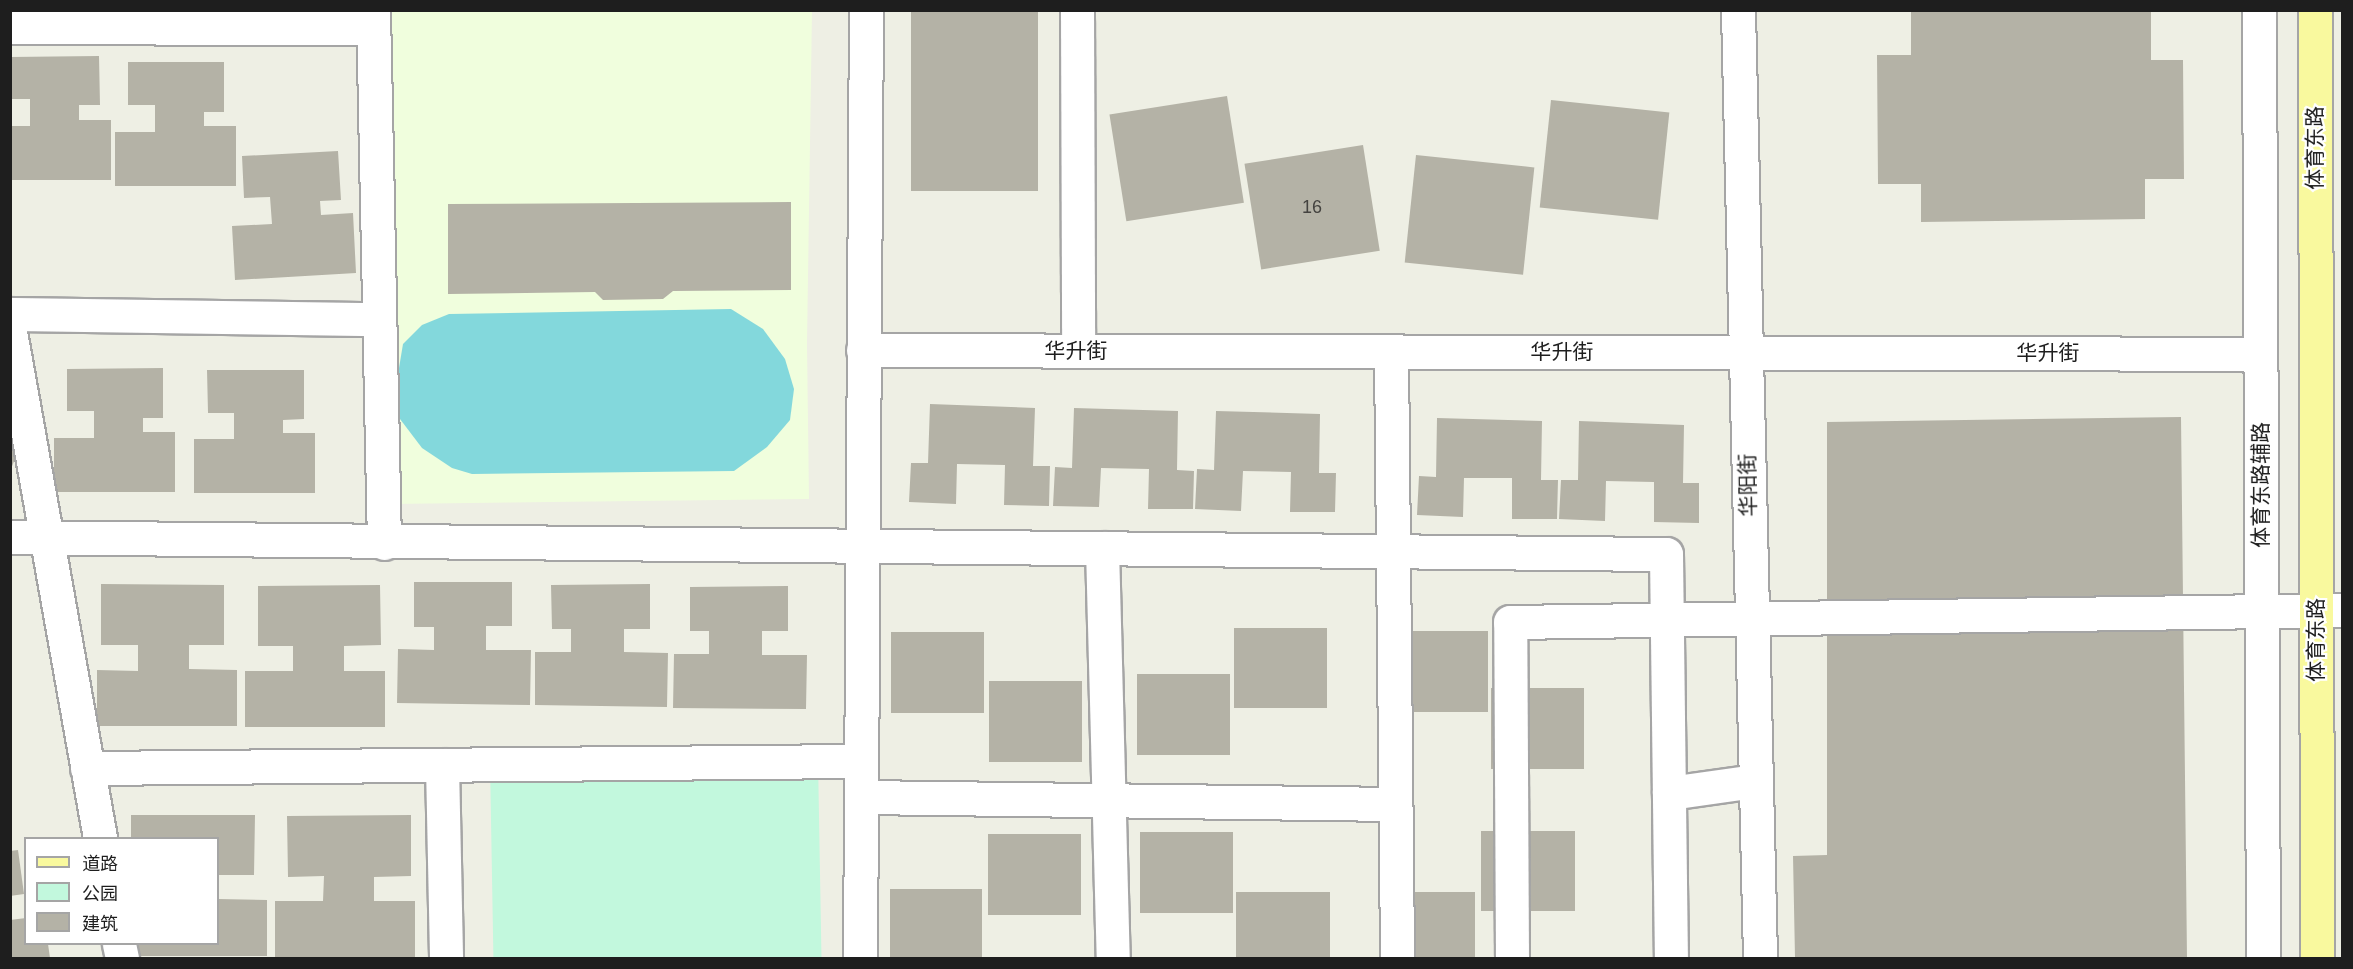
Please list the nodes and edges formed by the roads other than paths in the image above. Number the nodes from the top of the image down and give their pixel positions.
1 (866, 10) edge
2 (1077, 10) edge
3 (1738, 10) edge
4 (2259, 10) edge
5 (2316, 10) edge
6 (373, 19) edge
7 (10, 27) edge
8 (10, 314) edge
9 (379, 319) junction
10 (10, 332) edge
11 (863, 350) junction
12 (1078, 351) junction
13 (1391, 352) junction
14 (1745, 352) junction
15 (2260, 354) junction
16 (10, 537) edge
17 (46, 537) junction
18 (384, 543) junction
19 (863, 544) junction
20 (1102, 548) junction
21 (1392, 553) junction
22 (2343, 610) edge
23 (861, 761) junction
24 (442, 765) junction
25 (87, 768) junction
26 (1754, 780) junction
27 (1669, 793) junction
28 (861, 797) junction
29 (1107, 799) junction
30 (1394, 804) junction
31 (100, 837) edge
32 (2317, 953) edge
33 (446, 958) edge
34 (860, 958) edge
35 (1113, 958) edge
36 (1397, 958) edge
37 (1512, 958) edge
38 (1671, 958) edge
39 (1760, 958) edge
40 (2263, 958) edge

1 - 11 street
2 - 12 street
3 - 14 street, 华阳街
4 - 15 street, 体育东路辅路
5 - 32 main road, 体育东路
6 - 7 street
6 - 9 street
8 - 9 street
9 - 18 street
10 - 17 street
11 - 12 street, 华升街
11 - 19 street
12 - 13 street, 华升街
13 - 14 street, 华升街
13 - 21 street
14 - 15 street, 华升街
14 - 26 street, 华阳街
15 - 40 street, 体育东路辅路
16 - 17 street
17 - 18 street
17 - 25 street
18 - 19 street
19 - 20 street
19 - 23 street
20 - 21 street
20 - 29 street
21 - 27 street
21 - 30 street
22 - 37 street
23 - 24 street
23 - 28 street
24 - 25 street
24 - 33 street
25 - 31 street
26 - 27 street
26 - 39 street, 华阳街
27 - 38 street
28 - 29 street
28 - 34 street
29 - 30 street
29 - 35 street
30 - 36 street

